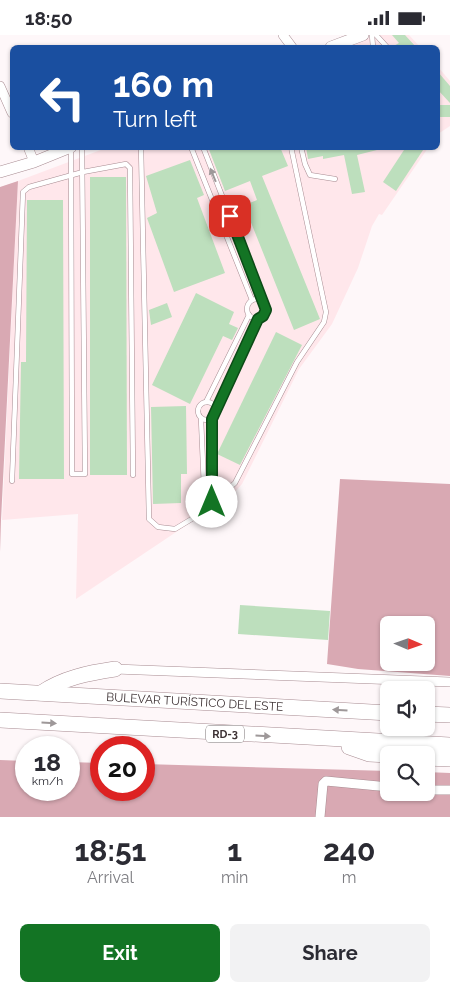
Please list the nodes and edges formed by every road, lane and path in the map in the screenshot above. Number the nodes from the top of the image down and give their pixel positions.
1 (362, 35) edge
2 (374, 35) edge
3 (336, 45) edge
4 (385, 45) edge
5 (0, 86) edge
6 (10, 108) edge
7 (29, 150) edge
8 (64, 150) edge
9 (71, 150) edge
10 (82, 150) edge
11 (141, 150) edge
12 (191, 150) edge
13 (204, 150) edge
14 (292, 150) edge
15 (302, 150) edge
16 (34, 162) junction
17 (0, 172) edge
18 (83, 172) junction
19 (71, 175) junction
20 (335, 179) dead end
21 (252, 300) junction
22 (264, 301) junction
23 (249, 315) junction
24 (258, 319) junction
25 (206, 402) junction
26 (216, 409) junction
27 (201, 419) junction
28 (212, 419) junction
29 (133, 475) dead end
30 (12, 481) dead end
31 (212, 502) junction
32 (205, 509) junction
33 (115, 669) joint
34 (450, 682) edge
35 (0, 691) edge
36 (41, 693) junction
37 (380, 712) edge
38 (435, 714) edge
39 (450, 715) edge
40 (0, 720) edge
41 (328, 740) junction
42 (450, 745) edge
43 (380, 755) edge
44 (435, 758) edge
45 (450, 759) edge
46 (380, 786) edge
47 (435, 790) edge
48 (450, 790) edge
49 (320, 817) edge

1 - 3 street
2 - 4 lane
5 - 6 street
7 - 16 street
8 - 16 street
9 - 19 lane
10 - 18 lane
11 - 32 lane
12 - 21 lane
22 -> 13 lane
14 - 31 lane
15 - 20 lane
16 - 17 street
18 - 19 lane
18 - 19 lane
18 - 29 lane
19 - 30 lane
21 - 22 lane
21 - 23 lane
22 - 24 lane
23 - 24 lane
23 - 25 lane
24 - 26 lane
25 - 26 lane
25 - 27 lane
26 - 28 lane
27 - 28 lane
27 - 32 lane
28 - 31 lane
31 - 32 lane
33 - 34 street
33 - 36 highway
35 - 36 highway, BULEVAR TURÍSTICO DEL ESTE
37 -> 36 highway, BULEVAR TURÍSTICO DEL ESTE
38 - 39 highway
40 -> 41 highway, RD-3
41 - 42 highway, RD-3
41 - 43 highway
44 - 45 highway
46 - 49 street
47 - 48 street

